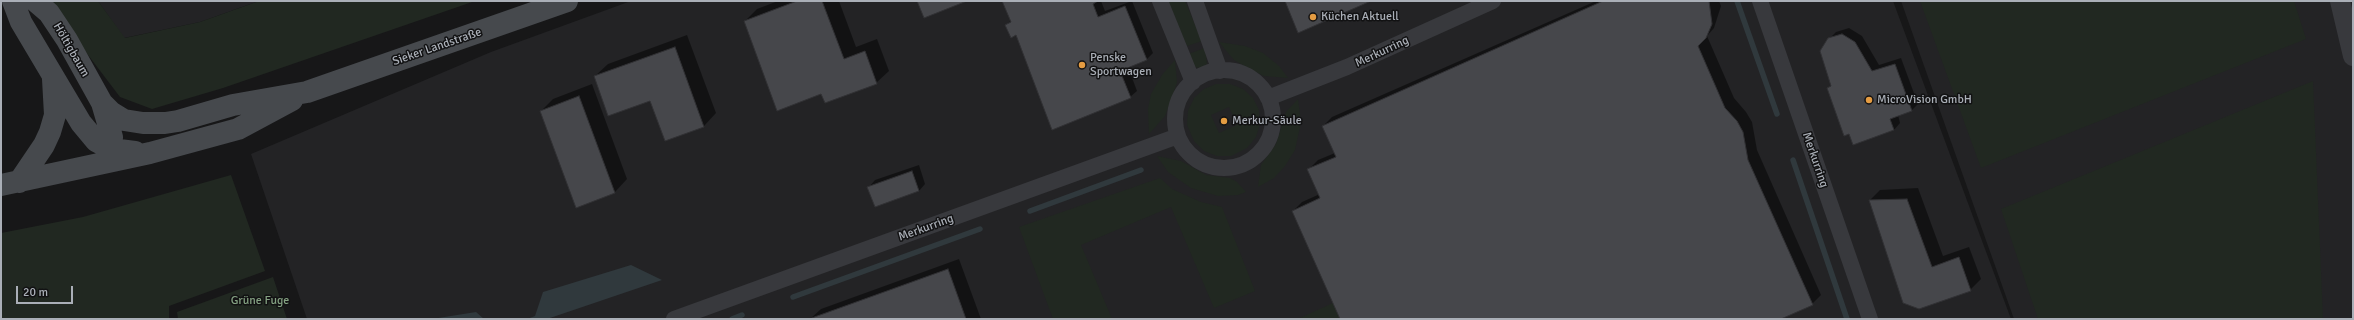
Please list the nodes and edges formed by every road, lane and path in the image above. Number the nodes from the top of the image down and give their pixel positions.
1 (13, 1) edge
2 (36, 1) edge
3 (567, 1) edge
4 (1160, 1) edge
5 (1195, 1) edge
6 (1493, 1) edge
7 (1760, 1) edge
8 (2340, 1) edge
9 (2353, 56) edge
10 (1220, 70) junction
11 (53, 73) junction
12 (1193, 82) junction
13 (307, 92) junction
14 (1268, 98) junction
15 (102, 103) junction
16 (165, 123) junction
17 (1178, 136) junction
18 (111, 149) junction
19 (150, 154) junction
20 (65, 171) junction
21 (10, 184) edge
22 (674, 319) edge
23 (1870, 319) edge

1 - 11 main road
2 - 15 main road, Höltigbaum
3 - 13 main road, Sieker Landstraße
4 - 12 street
5 - 10 street
6 - 14 street, Merkurring
7 - 23 street, Merkurring
8 - 9 street
10 - 12 street
10 - 14 street
11 - 18 main road, Sieker Landstraße
11 - 21 main road
12 - 17 street
13 - 16 main road, Sieker Landstraße
13 - 19 main road, Sieker Landstraße
14 - 17 street
15 - 16 main road, Sieker Landstraße
15 - 18 main road
16 - 18 main road, Sieker Landstraße
17 - 22 street, Merkurring
18 - 19 main road, Sieker Landstraße
18 - 20 main road, Sieker Landstraße
19 - 20 main road, Sieker Landstraße
20 - 21 main road, Sieker Landstraße

